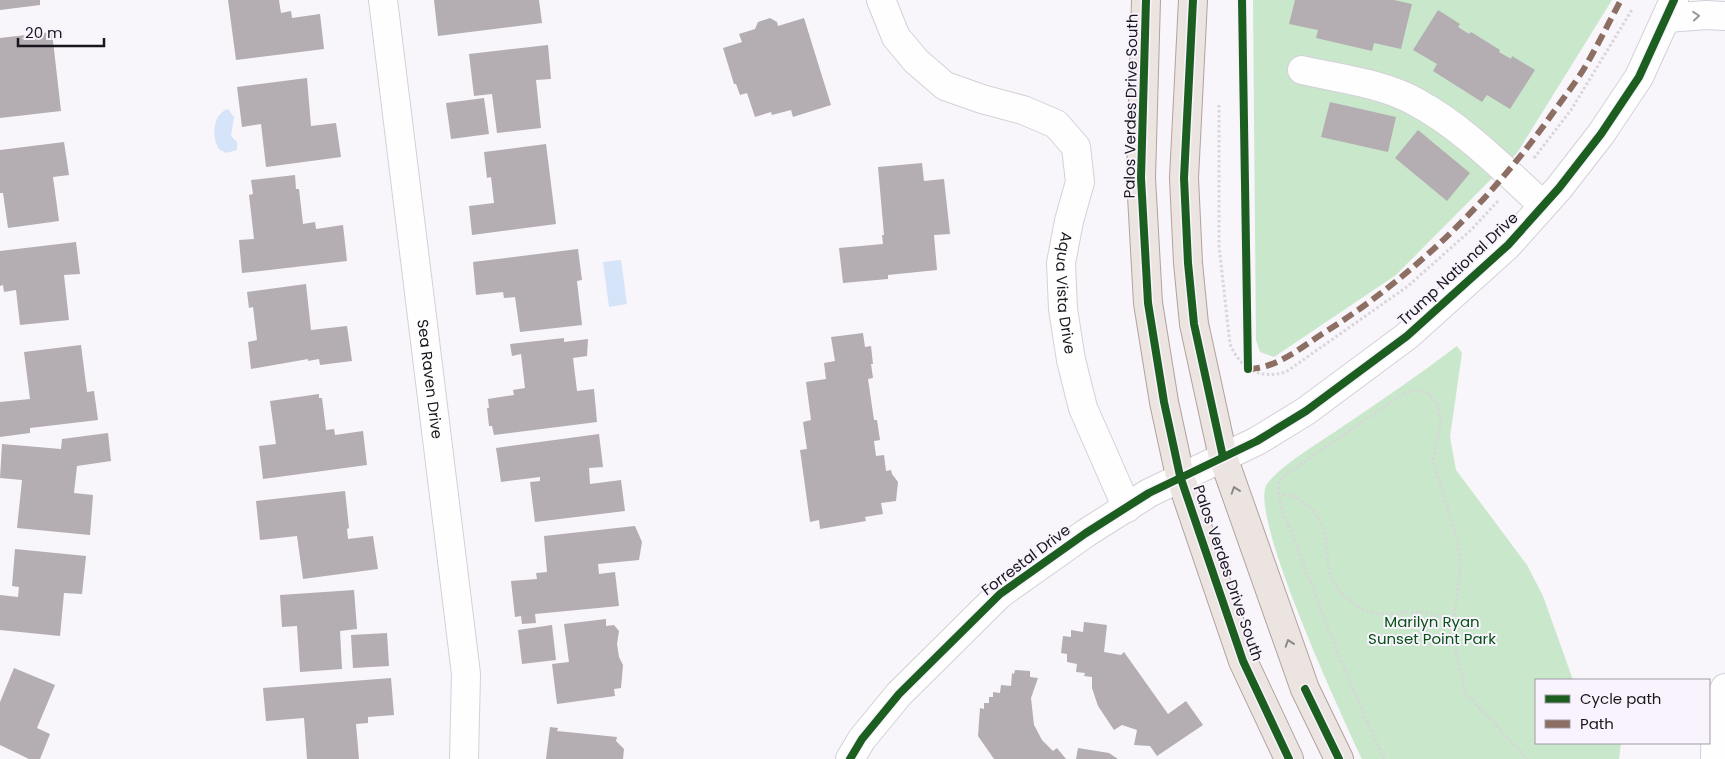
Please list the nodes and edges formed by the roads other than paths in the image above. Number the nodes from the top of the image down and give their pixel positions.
1 (383, 0) edge
2 (880, 0) edge
3 (1146, 0) edge
4 (1193, 0) edge
5 (1670, 9) edge
6 (1725, 16) edge
7 (1302, 70) dead end
8 (1543, 205) junction
9 (1223, 457) junction
10 (1180, 476) junction
11 (1127, 508) junction
12 (1725, 688) edge
13 (464, 759) edge
14 (850, 759) edge
15 (1289, 759) edge
16 (1339, 759) edge
17 (1714, 759) edge

1 - 13 street, Sea Raven Drive
2 - 11 street, Aqua Vista Drive
3 - 10 main road, Palos Verdes Drive South
4 - 9 main road
5 -> 6 street
5 - 8 street, Trump National Drive
7 - 8 street
8 - 9 street, Trump National Drive
9 - 10 street, Trump National Drive
16 -> 9 main road
10 - 11 street, Forrestal Drive
10 - 15 main road, Palos Verdes Drive South
11 - 14 street, Forrestal Drive
12 - 17 street

